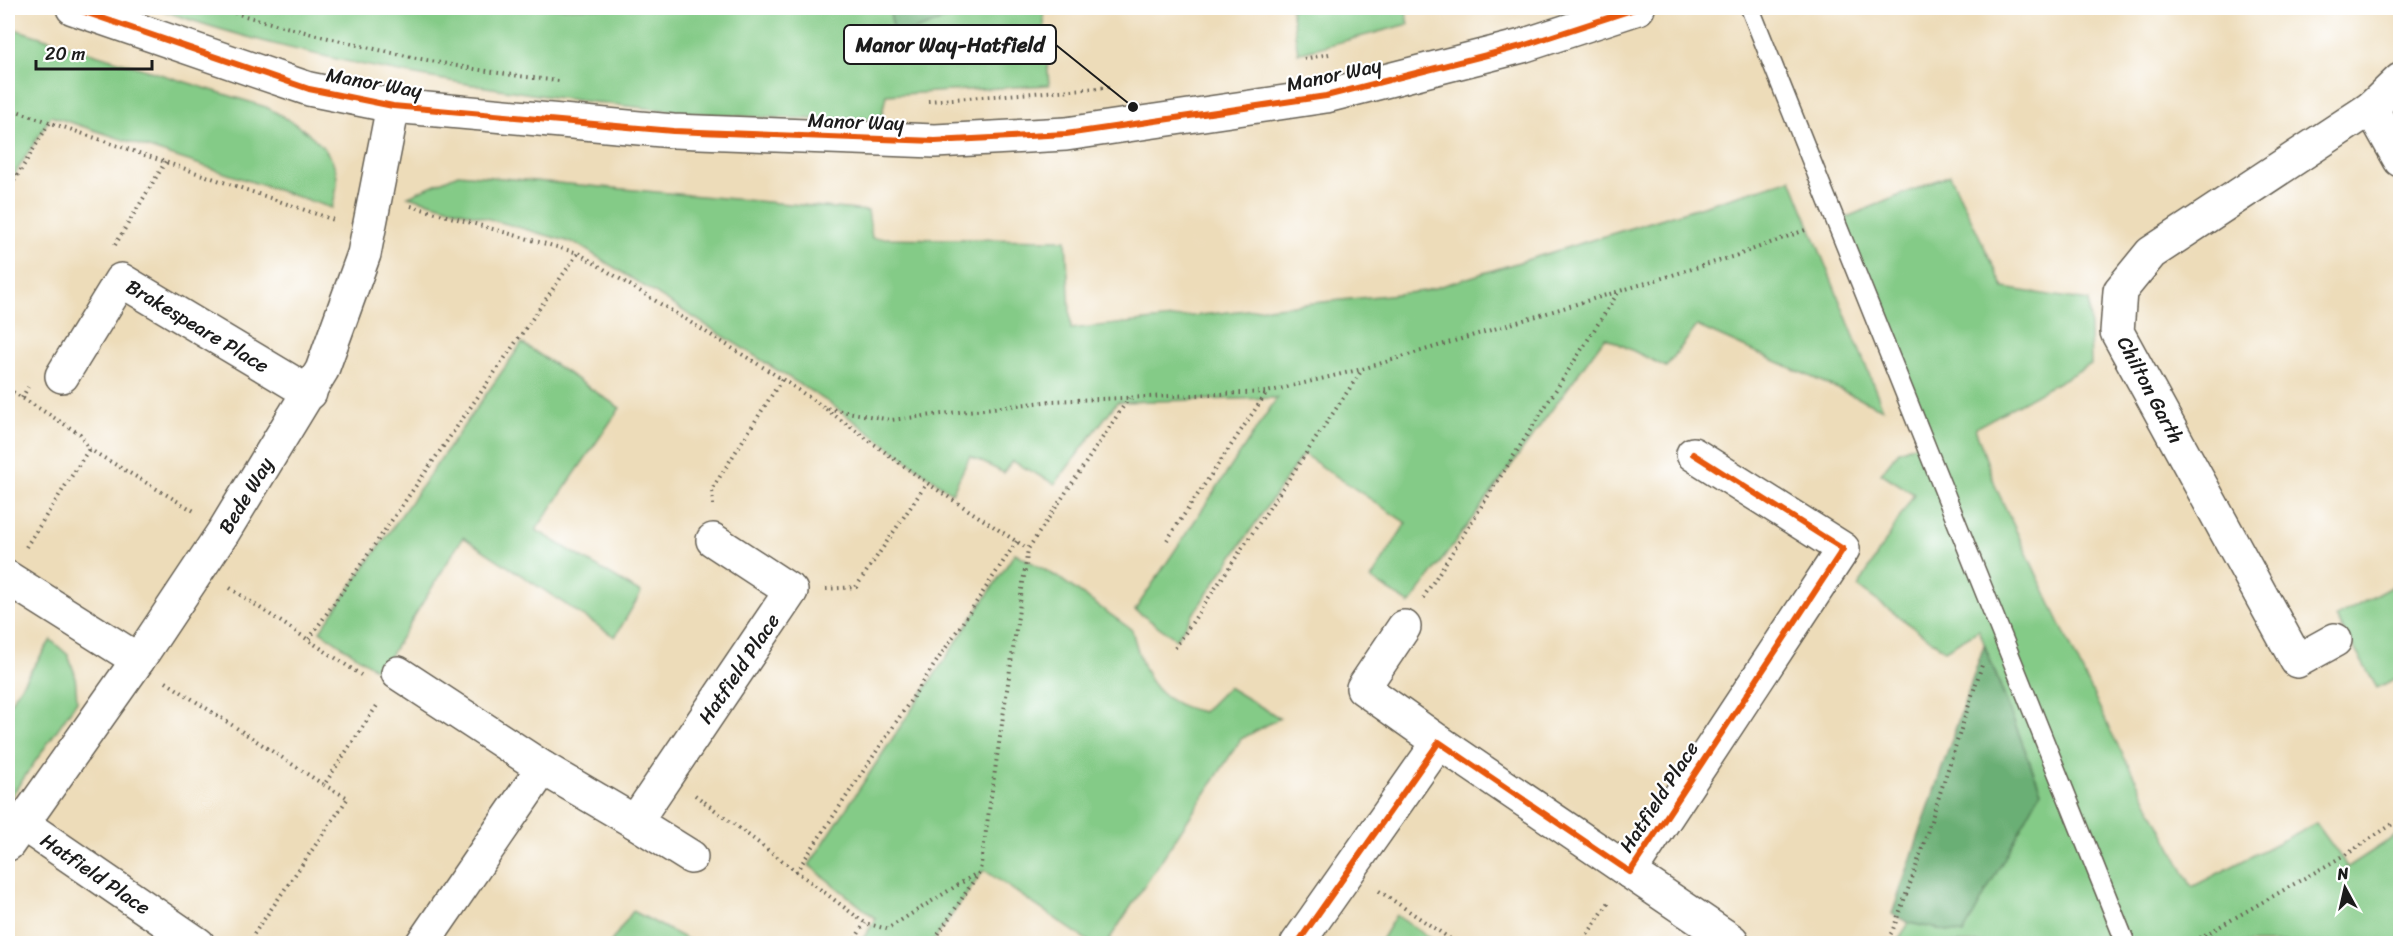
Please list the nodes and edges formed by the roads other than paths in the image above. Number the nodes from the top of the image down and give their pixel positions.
1 (73, 8) edge
2 (1638, 8) edge
3 (1750, 8) edge
4 (2400, 80) edge
5 (393, 106) junction
6 (2371, 108) junction
7 (2400, 160) edge
8 (62, 376) dead end
9 (310, 393) junction
10 (1694, 454) dead end
11 (713, 540) road end
12 (14, 567) edge
13 (1404, 627) road end
14 (2335, 640) dead end
15 (137, 661) junction
16 (392, 683) road end
17 (1438, 742) junction
18 (543, 768) junction
19 (635, 822) junction
20 (15, 834) edge
21 (691, 857) dead end
22 (1630, 872) junction
23 (1732, 941) dead end
24 (198, 944) edge
25 (422, 944) edge
26 (1297, 944) edge
27 (2126, 944) edge

1 - 5 street, Manor Way
2 - 5 street, Manor Way
3 - 27 lane
4 - 6 street, Chilton Garth
5 - 9 street, Bede Way
6 - 7 street
6 - 14 street, Chilton Garth
8 - 9 street, Brakespeare Place
9 - 15 street, Bede Way
10 - 22 street, Hatfield Place
11 - 19 street, Hatfield Place
12 - 15 street
13 - 17 street, Hatfield Place
15 - 20 street, Bede Way
16 - 18 street
17 - 22 street, Hatfield Place
17 - 26 street
18 - 19 street
18 - 25 street
19 - 21 street
20 - 24 street, Hatfield Place
22 - 23 street, Hatfield Place

